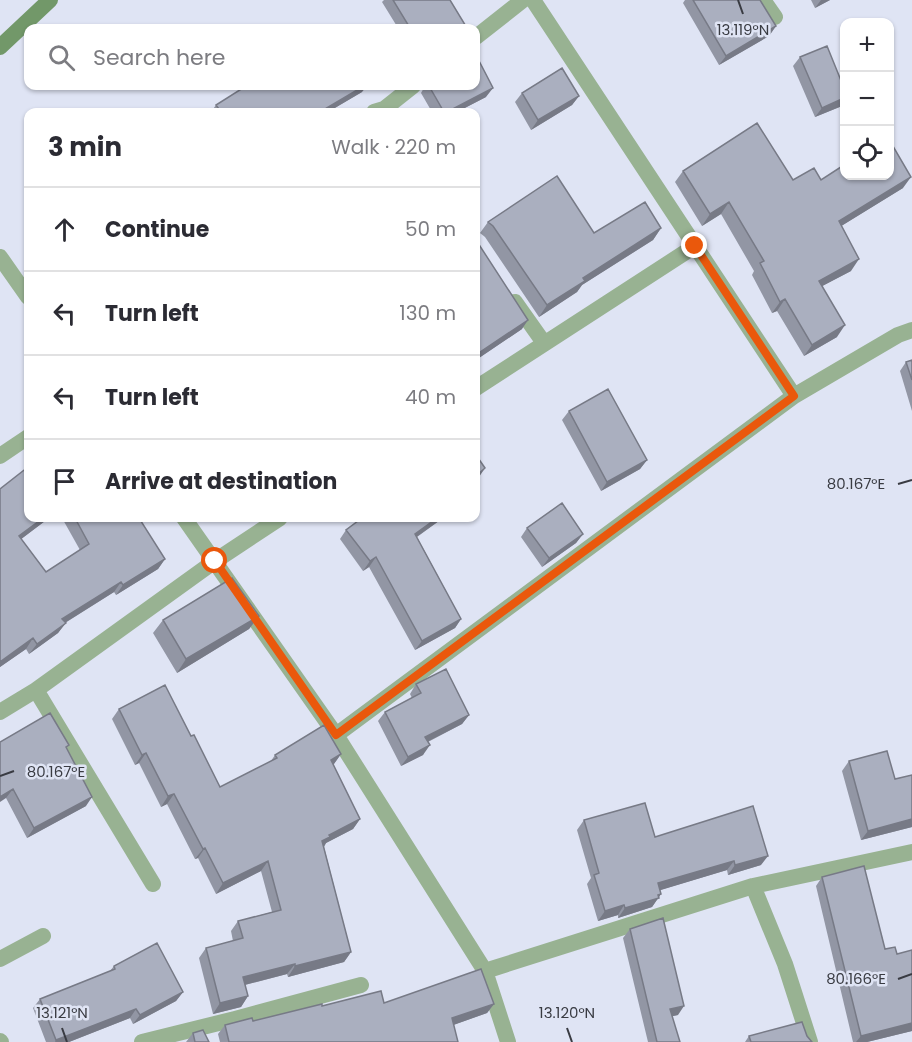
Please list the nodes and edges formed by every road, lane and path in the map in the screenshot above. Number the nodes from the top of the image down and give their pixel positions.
1 (50, 0) edge
2 (523, 0) edge
3 (533, 0) edge
4 (763, 0) edge
5 (775, 17) dead end
6 (24, 24) edge
7 (24, 24) edge
8 (480, 34) edge
9 (0, 47) edge
10 (408, 90) edge
11 (385, 108) edge
12 (695, 246) junction
13 (0, 257) edge
14 (506, 289) edge
15 (24, 291) edge
16 (912, 330) edge
17 (544, 343) junction
18 (480, 385) edge
19 (794, 396) junction
20 (24, 440) edge
21 (0, 456) edge
22 (187, 522) edge
23 (274, 522) edge
24 (215, 561) junction
25 (36, 690) junction
26 (0, 712) edge
27 (336, 735) junction
28 (912, 852) edge
29 (153, 884) dead end
30 (753, 886) junction
31 (43, 936) dead end
32 (0, 959) edge
33 (485, 971) junction
34 (361, 985) dead end
35 (142, 1042) edge
36 (507, 1042) edge
37 (810, 1042) edge

1 - 6 main road
2 - 8 street
3 - 12 street
4 - 5 street
7 - 9 main road
10 - 11 street
12 - 17 street
12 - 19 street
13 - 15 street
14 - 17 street
16 - 19 street
17 - 18 street
19 - 27 street
20 - 21 street
22 - 24 street
23 - 24 street
24 - 25 street
24 - 27 street
25 - 26 street
25 - 29 street
27 - 33 street
28 - 30 street
30 - 33 street
30 - 37 street
31 - 32 street
33 - 36 street
34 - 35 street

